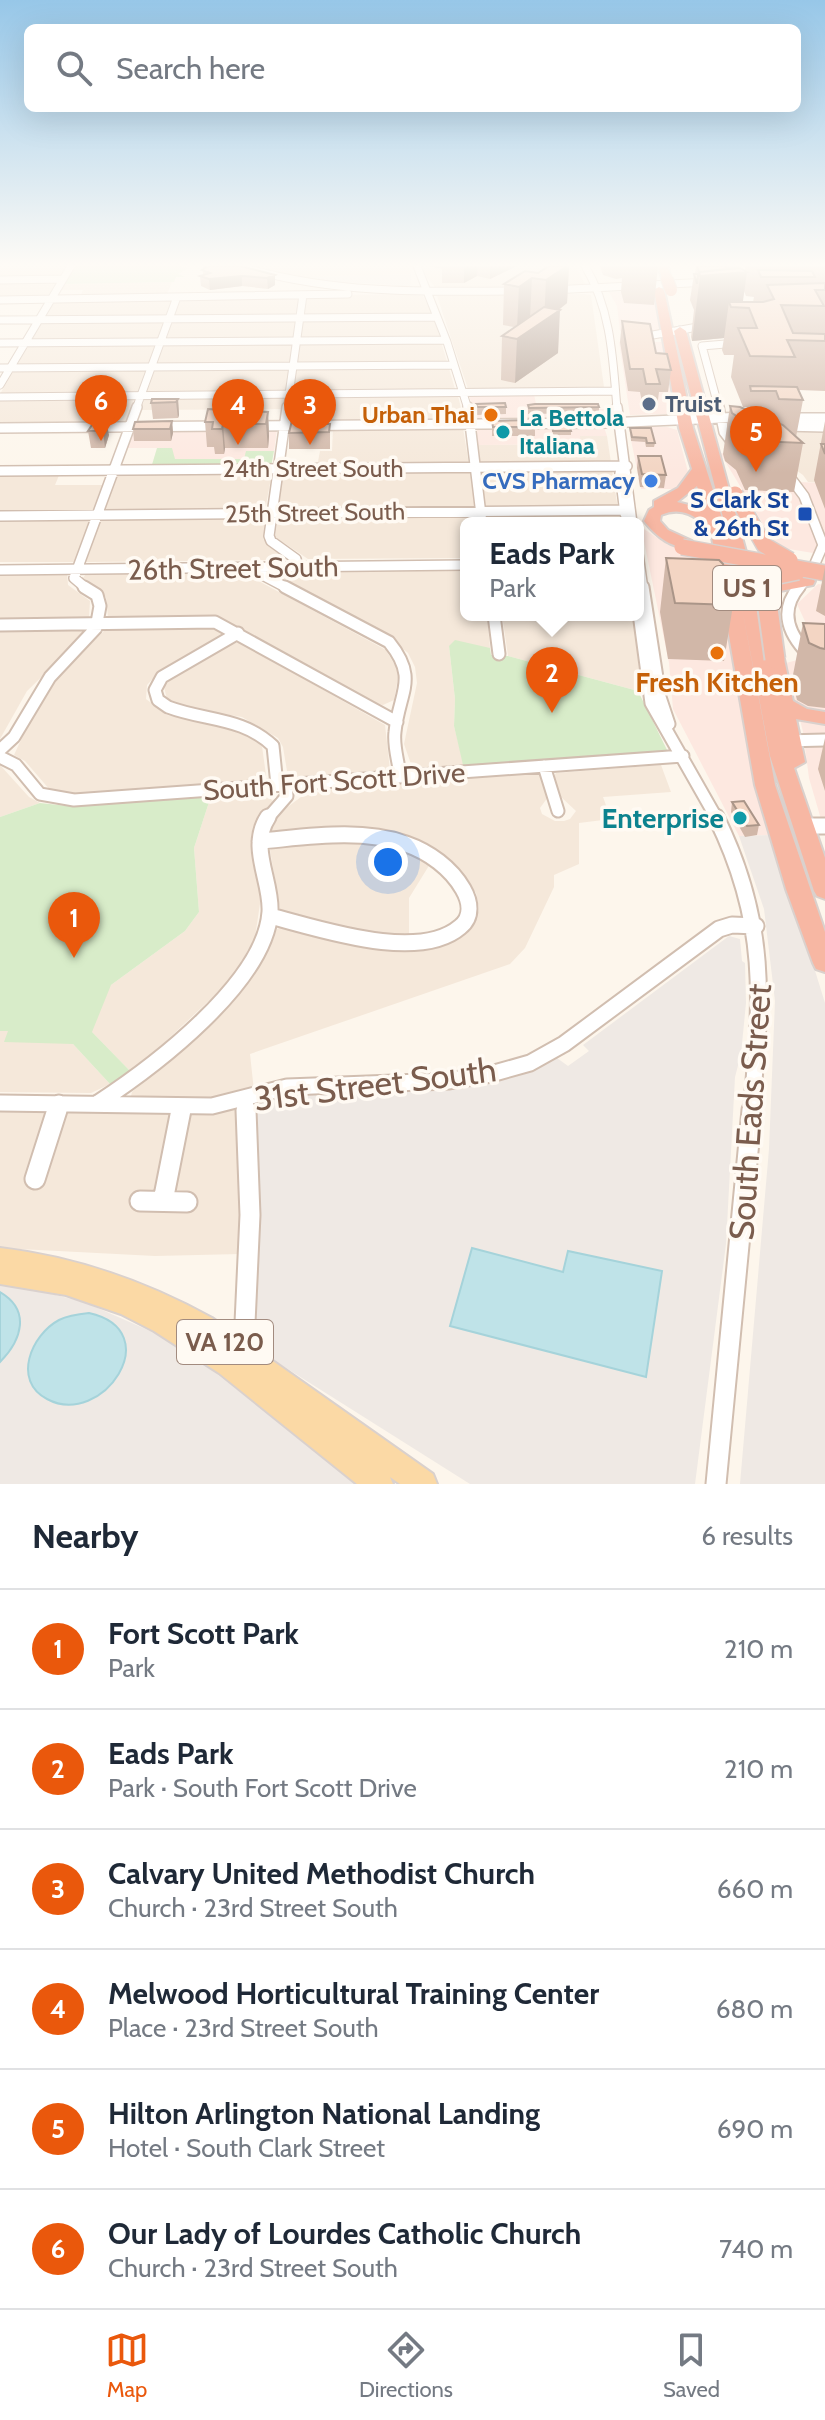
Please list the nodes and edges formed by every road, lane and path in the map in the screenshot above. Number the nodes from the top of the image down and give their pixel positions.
1 (29, 335) edge
2 (163, 335) edge
3 (297, 335) edge
4 (444, 335) edge
5 (657, 335) edge
6 (673, 335) edge
7 (609, 338) joint
8 (623, 338) joint
9 (446, 340) junction
10 (161, 341) junction
11 (296, 341) junction
12 (25, 342) junction
13 (0, 343) edge
14 (749, 343) edge
15 (454, 365) junction
16 (293, 366) junction
17 (5, 368) edge
18 (151, 368) junction
19 (0, 385) edge
20 (614, 391) junction
21 (463, 392) junction
22 (288, 394) junction
23 (142, 395) junction
24 (0, 397) edge
25 (779, 418) edge
26 (696, 421) junction
27 (723, 421) junction
28 (750, 421) edge
29 (823, 421) edge
30 (618, 423) junction
31 (470, 424) junction
32 (229, 426) edge
33 (242, 426) edge
34 (284, 426) junction
35 (766, 426) edge
36 (130, 427) junction
37 (0, 428) edge
38 (710, 449) junction
39 (743, 451) edge
40 (776, 465) edge
41 (623, 466) junction
42 (475, 468) junction
43 (278, 469) junction
44 (699, 469) junction
45 (114, 470) junction
46 (0, 471) edge
47 (720, 484) junction
48 (627, 510) junction
49 (481, 511) junction
50 (272, 513) junction
51 (97, 515) junction
52 (0, 516) edge
53 (482, 517) edge
54 (628, 517) edge
55 (643, 517) edge
56 (644, 519) edge
57 (721, 536) junction
58 (684, 545) junction
59 (460, 563) edge
60 (249, 565) junction
61 (297, 565) junction
62 (78, 567) junction
63 (0, 568) edge
64 (820, 570) edge
65 (744, 571) junction
66 (825, 582) edge
67 (495, 621) edge
68 (643, 621) edge
69 (97, 623) junction
70 (0, 625) edge
71 (238, 633) junction
72 (499, 654) dead end
73 (825, 670) edge
74 (783, 703) junction
75 (825, 718) edge
76 (397, 722) junction
77 (825, 740) edge
78 (774, 741) junction
79 (0, 750) edge
80 (683, 756) junction
81 (0, 757) edge
82 (544, 766) junction
83 (400, 777) junction
84 (282, 785) junction
85 (558, 811) dead end
86 (800, 820) junction
87 (825, 826) edge
88 (260, 841) junction
89 (825, 891) edge
90 (270, 916) junction
91 (756, 926) junction
92 (825, 963) edge
93 (245, 1098) junction
94 (0, 1103) edge
95 (59, 1103) junction
96 (97, 1104) junction
97 (181, 1108) junction
98 (35, 1179) dead end
99 (140, 1201) dead end
100 (163, 1201) junction
101 (187, 1202) dead end
102 (0, 1259) edge
103 (0, 1273) edge
104 (227, 1354) junction
105 (379, 1484) edge
106 (423, 1484) edge
107 (716, 1484) edge

1 - 12 street
2 - 10 street
3 - 11 street
4 - 9 street
5 - 8 highway
6 - 26 highway, US 1
7 - 8 street
7 - 20 street
9 - 11 street
9 - 15 street
10 - 11 street
10 - 12 street
10 - 18 street
11 - 16 street
12 - 13 street
12 - 17 street
14 - 27 street
15 - 16 street
15 - 21 street
16 - 18 street
16 - 22 street
17 - 18 street
17 - 19 street
18 - 23 street
20 - 21 street
20 - 30 street
21 - 22 street
21 - 31 street
22 - 23 street
22 - 34 street
23 - 24 street
23 - 36 street
25 - 29 street
26 - 27 street
26 - 30 street
26 - 38 highway, US 1
26 - 44 highway, US 1
26 - 47 highway
27 - 28 street
27 - 39 street
29 - 35 street
30 - 31 street
30 - 41 street
31 - 34 street
31 - 42 street
32 - 36 street
33 - 34 street
34 - 43 street
36 - 37 street
36 - 45 street
38 - 47 highway, US 1
38 - 64 highway, bridge
40 - 64 street
41 - 42 street, 24th Street South
41 - 48 street
42 - 43 street, 24th Street South
42 - 49 street
43 - 45 street, 24th Street South
43 - 50 street
44 - 55 highway
44 - 57 highway, US 1
45 - 46 street, 24th Street South
45 - 51 street
47 - 65 highway, US 1
48 - 49 street, 25th Street South
48 - 54 street
49 - 50 street, 25th Street South
49 - 53 street
50 - 51 street, 25th Street South
50 - 61 street
51 - 52 street, 25th Street South
51 - 62 street
56 - 58 highway
57 - 58 highway
57 - 78 highway, US 1
58 - 64 highway, bridge
59 - 61 street, 26th Street South
60 - 61 street, 26th Street South
60 - 62 street, 26th Street South
60 - 76 street
62 - 63 street, 26th Street South
62 - 69 street
64 - 65 highway
64 - 66 street
64 - 73 street
64 - 74 highway, bridge
65 - 78 highway, US 1
67 - 72 street
68 - 80 street, South Eads Street
69 - 70 street
69 - 71 street
69 - 79 street
71 - 76 street
71 - 84 street
74 - 75 highway
74 - 78 highway
76 - 83 street
77 - 78 street
78 - 86 highway, US 1
78 - 92 highway, US 1
80 - 82 street, South Fort Scott Drive
80 - 91 street, South Eads Street
81 - 84 street, South Fort Scott Drive
82 - 83 street, South Fort Scott Drive
82 - 85 street
83 - 84 street, South Fort Scott Drive
84 - 88 street
86 - 87 street
86 - 89 highway, US 1
88 - 90 street
88 - 90 street
90 - 96 street
91 - 93 street, 31st Street South
91 - 107 street, South Eads Street
93 - 97 street, 31st Street South
93 - 104 street
94 - 95 street, 31st Street South
95 - 96 street, 31st Street South
95 - 98 street
96 - 97 street, 31st Street South
97 - 100 street
99 - 100 street
100 - 101 street
102 - 104 main road, VA 120
103 - 104 main road, VA 120
104 - 105 main road, VA 120
104 - 106 main road, VA 120

